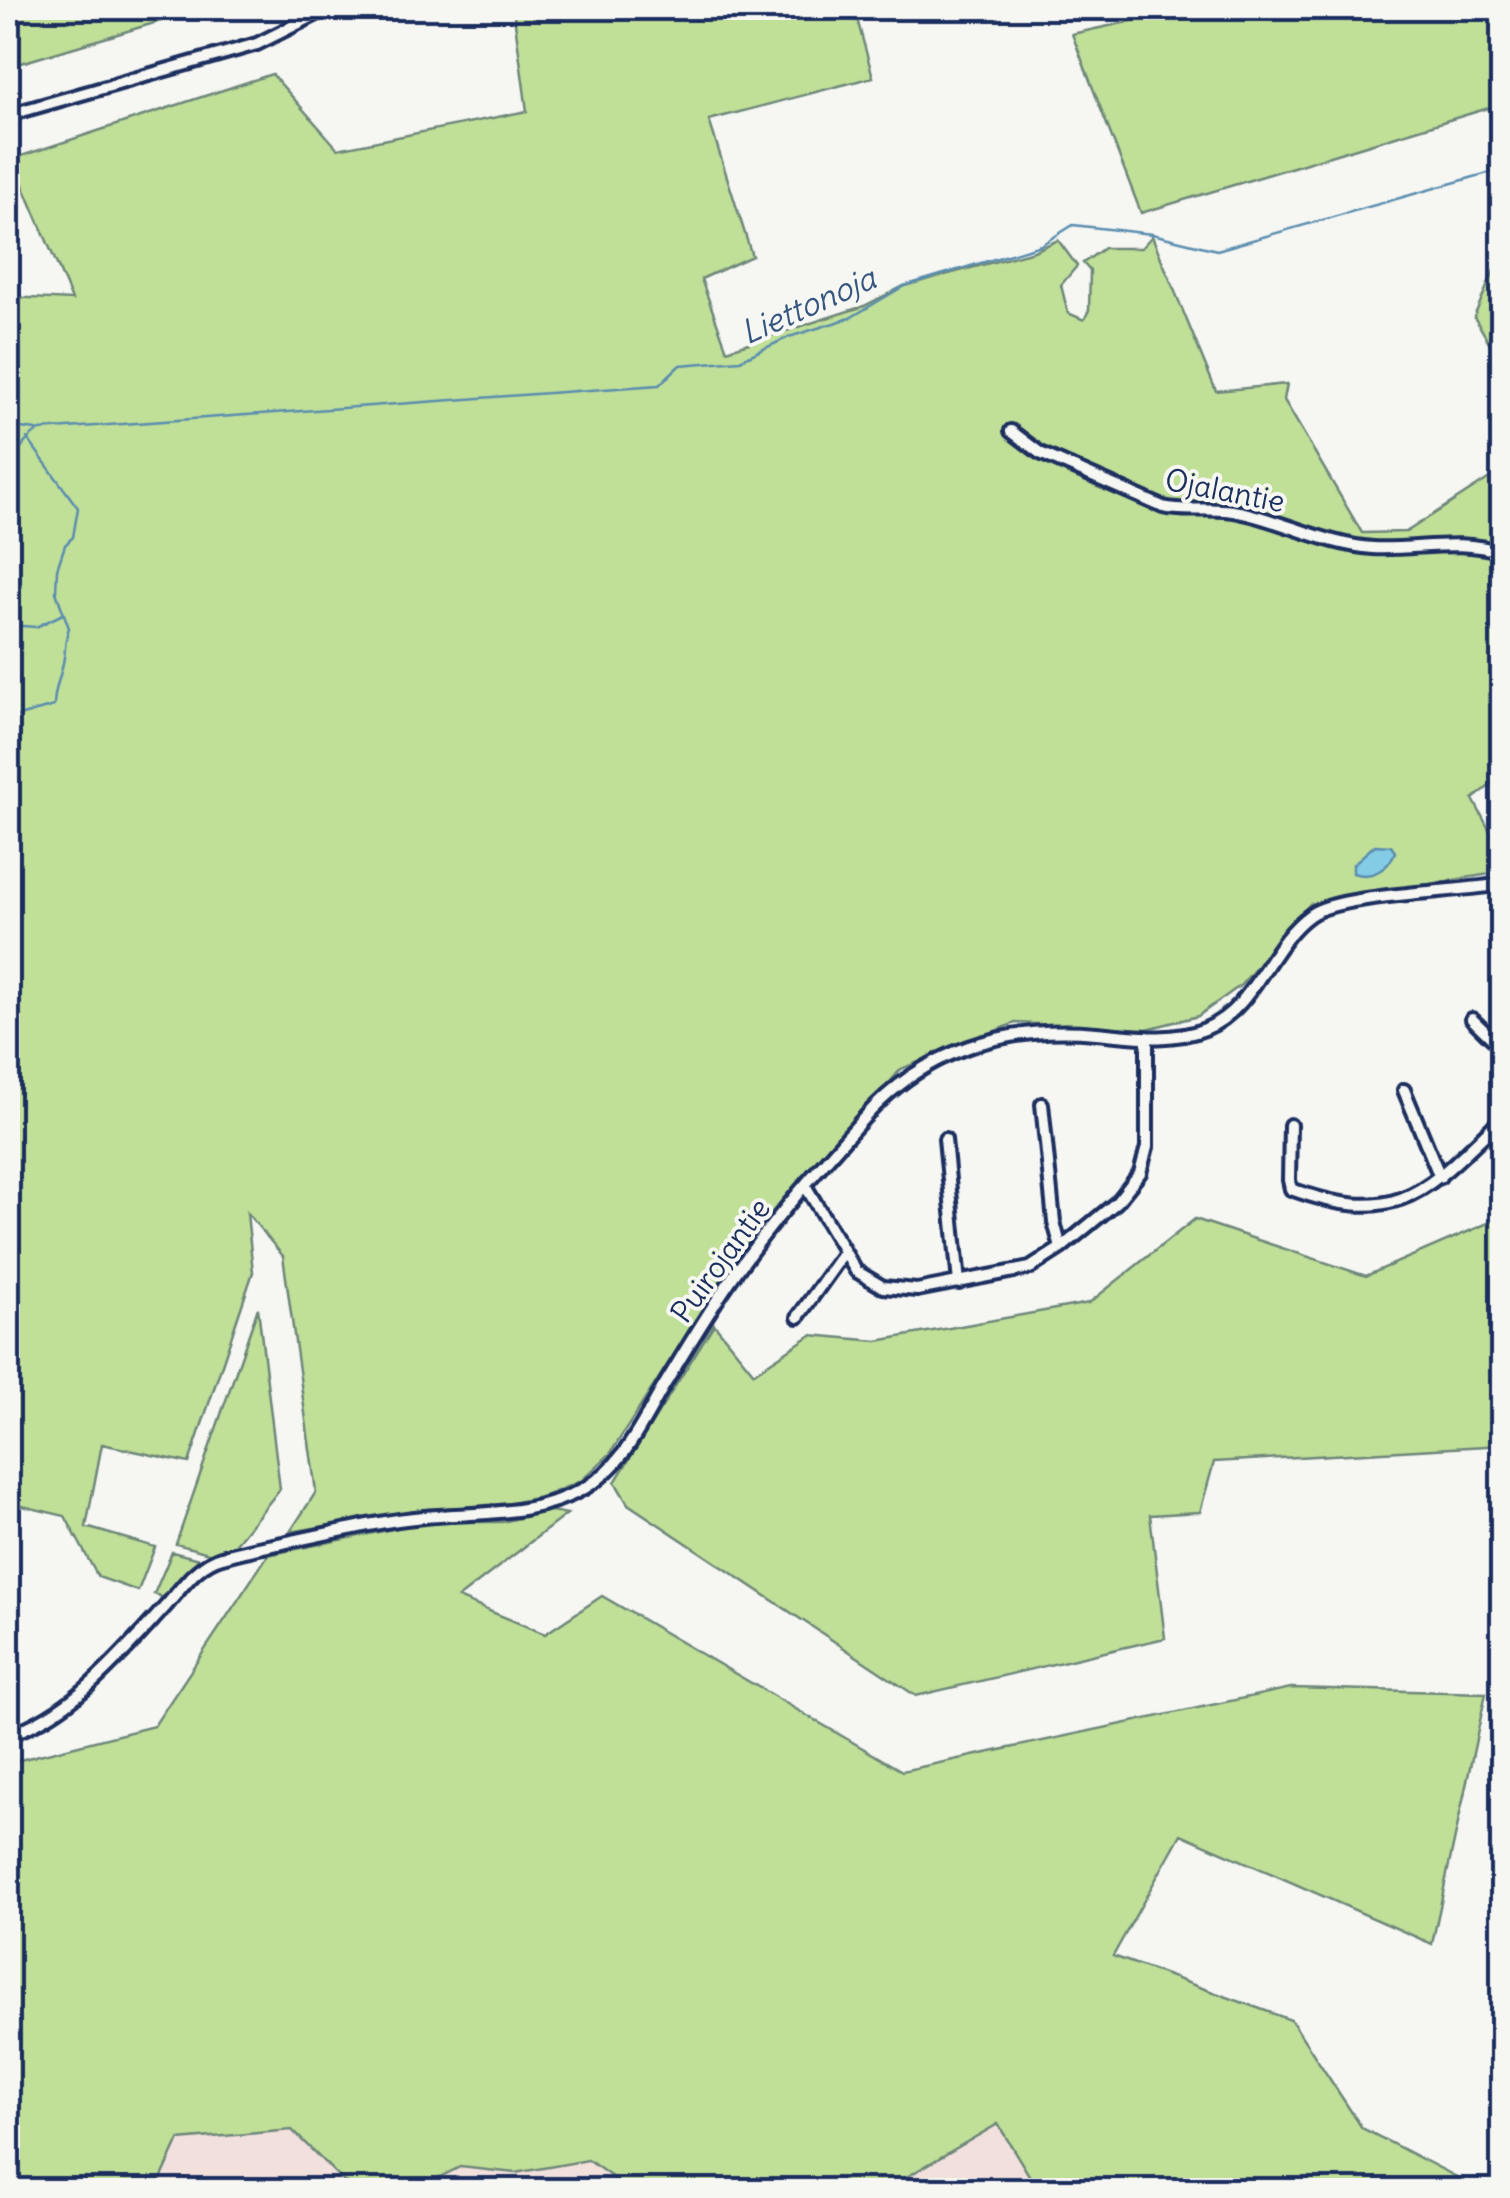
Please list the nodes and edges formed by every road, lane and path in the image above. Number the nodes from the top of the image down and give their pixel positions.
1 (329, 8) edge
2 (8, 115) edge
3 (1011, 431) dead end
4 (1502, 552) edge
5 (1502, 884) edge
6 (1472, 1018) dead end
7 (1146, 1037) junction
8 (1502, 1048) edge
9 (1404, 1090) dead end
10 (1042, 1104) dead end
11 (1502, 1118) edge
12 (1290, 1125) dead end
13 (946, 1139) dead end
14 (1440, 1177) junction
15 (806, 1186) junction
16 (1061, 1248) junction
17 (843, 1254) junction
18 (958, 1283) junction
19 (798, 1316) dead end
20 (8, 1734) edge

1 - 2 street
3 - 4 street, Ojalantie
5 - 7 street, Puirojantie
6 - 8 street
7 - 15 street, Puirojantie
7 - 16 street
9 - 14 street
10 - 16 street
11 - 14 street
12 - 14 street
13 - 18 street
15 - 17 street
15 - 20 street, Puirojantie
16 - 18 street
17 - 18 street
17 - 19 street

